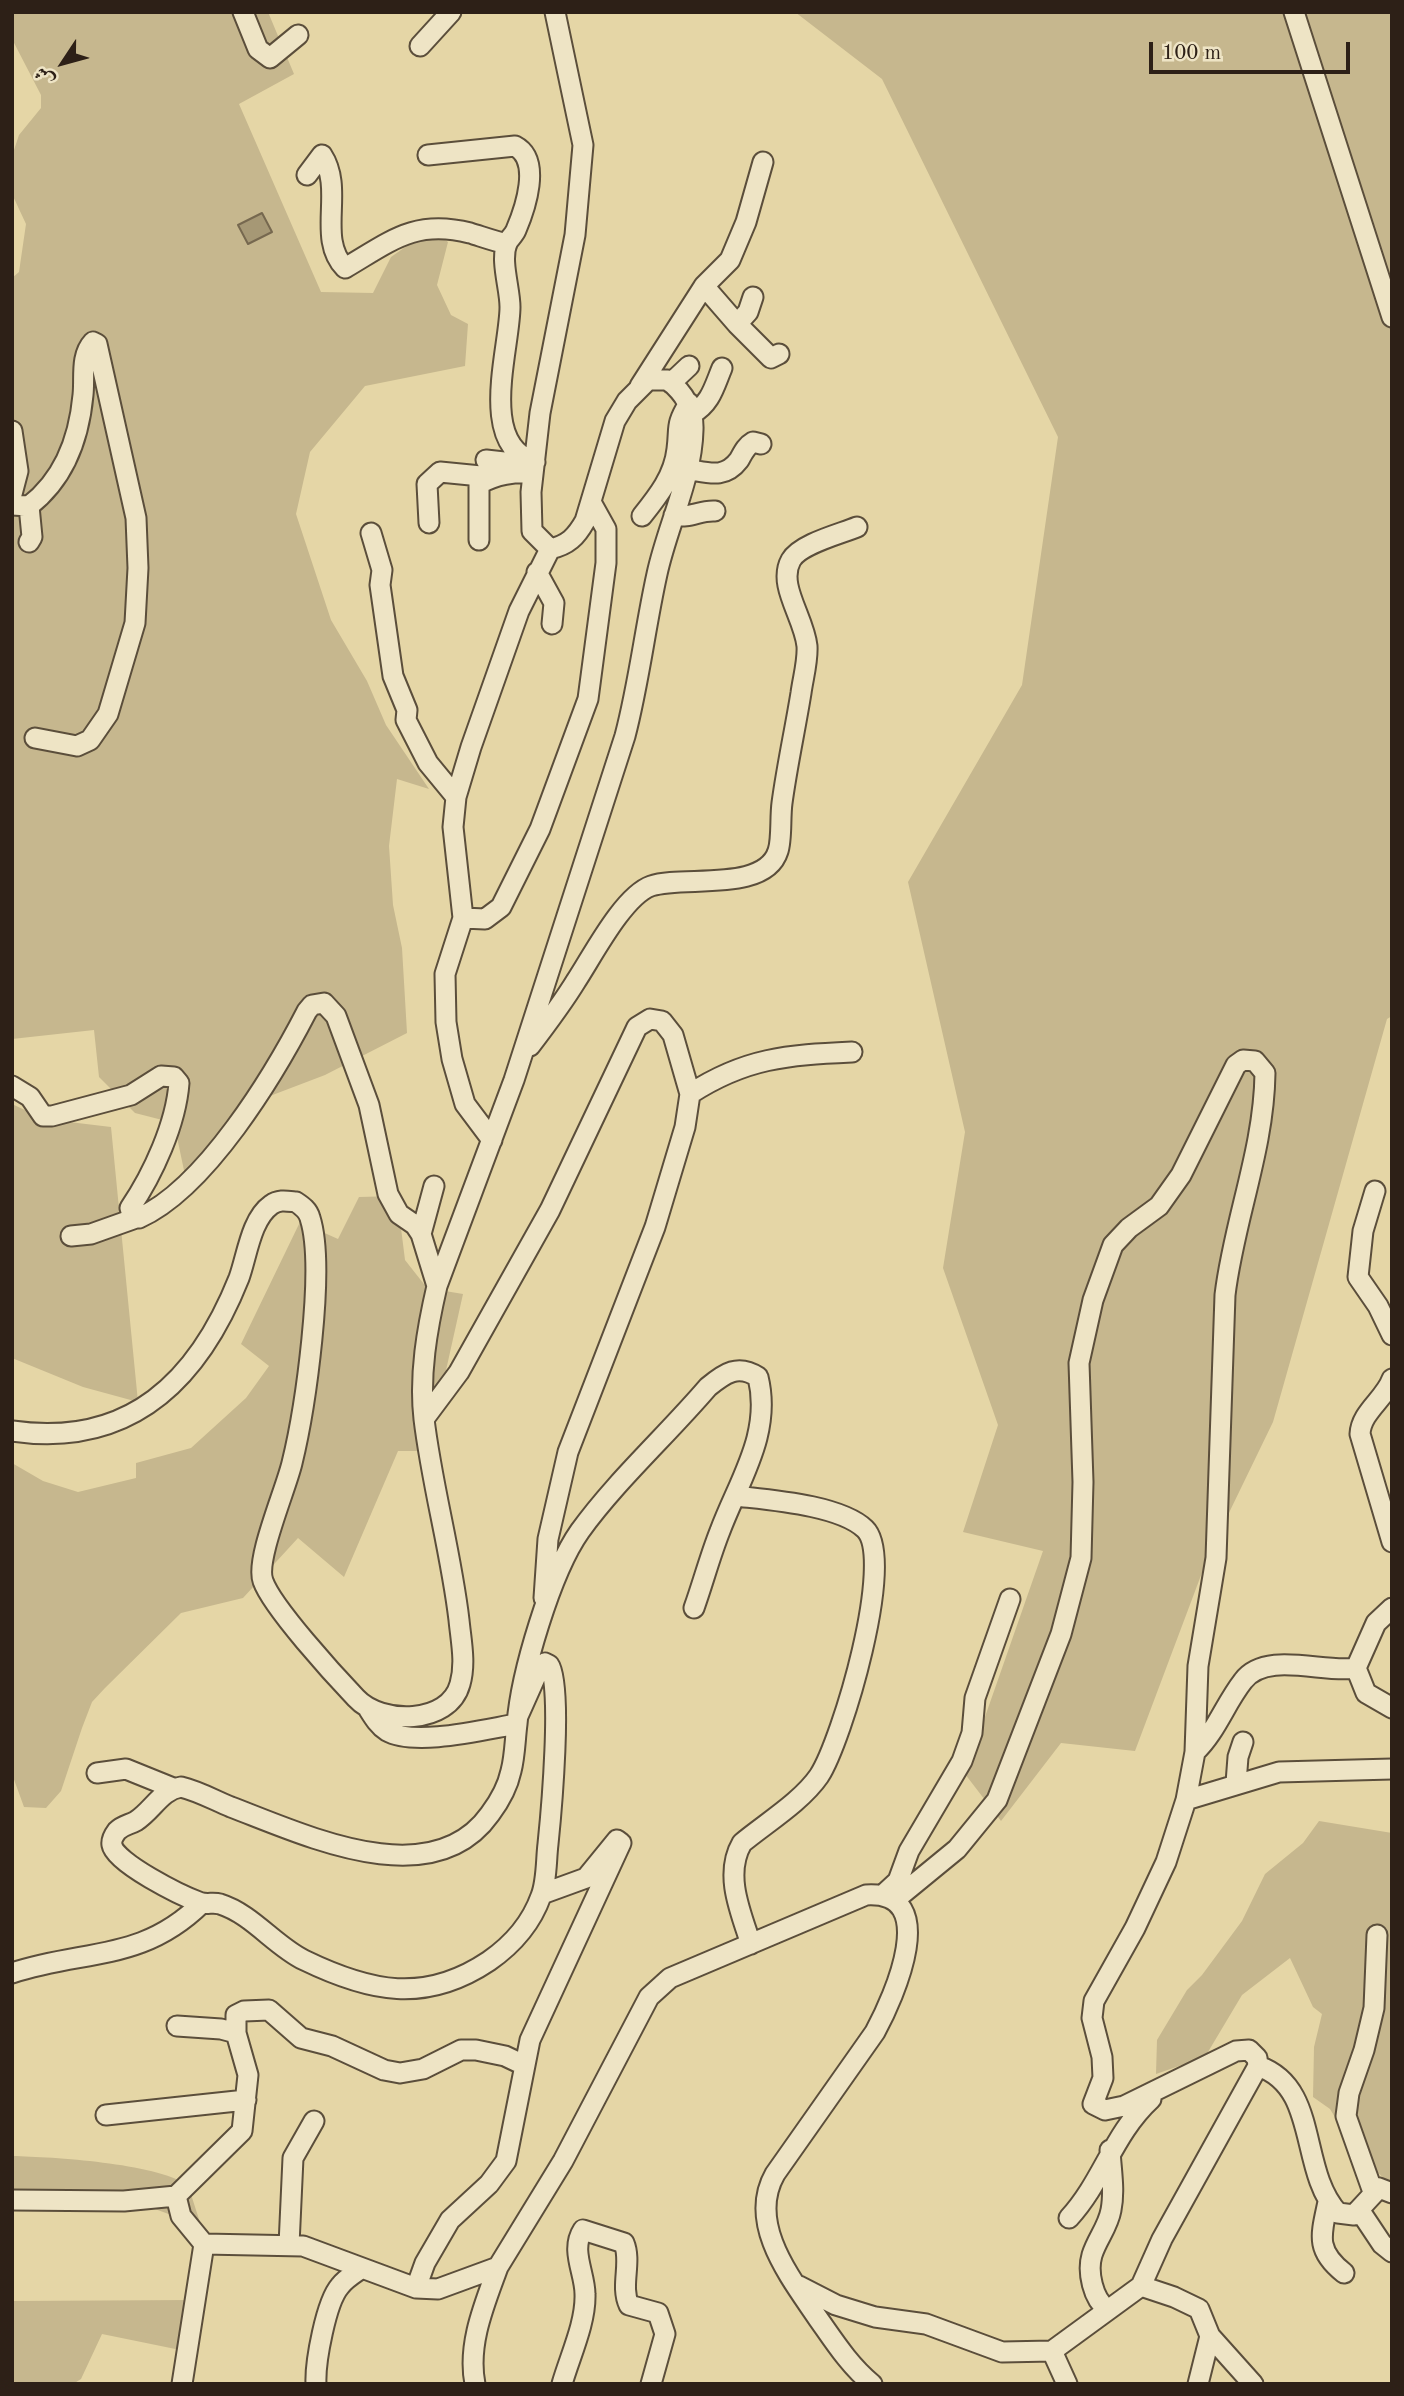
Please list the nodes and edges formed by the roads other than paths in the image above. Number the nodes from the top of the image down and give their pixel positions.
1 (243, 12) edge
2 (451, 12) edge
3 (555, 12) edge
4 (1294, 12) edge
5 (298, 35) dead end
6 (420, 46) dead end
7 (428, 155) dead end
8 (763, 162) dead end
9 (307, 176) dead end
10 (507, 244) junction
11 (704, 286) junction
12 (752, 297) dead end
13 (1392, 317) edge
14 (737, 324) junction
15 (779, 354) dead end
16 (689, 366) dead end
17 (722, 368) dead end
18 (671, 383) junction
19 (633, 395) junction
20 (690, 409) junction
21 (12, 431) edge
22 (761, 444) dead end
23 (532, 465) junction
24 (488, 468) junction
25 (686, 469) junction
26 (12, 494) edge
27 (591, 502) junction
28 (20, 505) edge
29 (715, 511) dead end
30 (674, 515) junction
31 (642, 516) dead end
32 (429, 523) dead end
33 (857, 527) dead end
34 (371, 533) dead end
35 (479, 540) dead end
36 (29, 542) dead end
37 (550, 549) junction
38 (537, 572) junction
39 (552, 624) dead end
40 (34, 738) dead end
41 (456, 797) junction
42 (463, 918) junction
43 (852, 1052) dead end
44 (520, 1058) junction
45 (12, 1086) edge
46 (690, 1094) junction
47 (492, 1140) junction
48 (434, 1186) dead end
49 (1375, 1191) dead end
50 (136, 1218) junction
51 (421, 1234) junction
52 (71, 1236) dead end
53 (436, 1286) junction
54 (1392, 1335) edge
55 (1392, 1379) edge
56 (424, 1419) junction
57 (12, 1431) edge
58 (736, 1496) junction
59 (1392, 1542) edge
60 (1010, 1600) dead end
61 (694, 1608) dead end
62 (1392, 1608) edge
63 (544, 1613) junction
64 (1356, 1668) junction
65 (1392, 1708) edge
66 (369, 1710) junction
67 (518, 1720) junction
68 (1243, 1742) dead end
69 (1195, 1752) junction
70 (1392, 1769) edge
71 (97, 1773) dead end
72 (1236, 1783) junction
73 (173, 1788) junction
74 (1186, 1800) junction
75 (542, 1894) junction
76 (890, 1897) junction
77 (202, 1903) junction
78 (1377, 1935) dead end
79 (751, 1944) junction
80 (12, 1973) edge
81 (177, 2026) dead end
82 (236, 2033) junction
83 (524, 2065) junction
84 (1258, 2066) junction
85 (1165, 2087) junction
86 (246, 2100) junction
87 (106, 2115) dead end
88 (314, 2121) dead end
89 (1110, 2150) junction
90 (1382, 2192) edge
91 (176, 2196) junction
92 (12, 2200) edge
93 (1328, 2202) junction
94 (1360, 2211) junction
95 (1069, 2218) dead end
96 (204, 2244) junction
97 (289, 2245) junction
98 (1392, 2252) edge
99 (498, 2267) junction
100 (362, 2268) junction
101 (1345, 2273) dead end
102 (794, 2283) junction
103 (1141, 2286) junction
104 (416, 2288) junction
105 (1107, 2309) junction
106 (1210, 2336) junction
107 (1052, 2351) junction
108 (182, 2384) edge
109 (316, 2384) edge
110 (475, 2384) edge
111 (562, 2384) edge
112 (651, 2384) edge
113 (872, 2384) edge
114 (1067, 2384) edge
115 (1198, 2384) edge
116 (1253, 2384) edge

1 - 5 street
2 - 6 street
3 - 23 street
4 - 13 street
7 - 10 street
8 - 11 street
9 - 10 street
10 - 23 street
11 - 14 street
11 - 19 street
12 - 14 street
14 - 15 street
16 - 18 street
17 - 20 street
18 - 19 street
18 - 20 street
19 - 27 street
20 - 25 street
20 - 31 street
21 - 26 street
22 - 25 street
23 - 24 street
23 - 37 street
24 - 32 street
24 - 35 street
25 - 30 street
27 - 37 street
27 - 42 street
28 - 36 street
28 - 40 street
29 - 30 street
30 - 44 street
33 - 44 street
34 - 41 street
37 - 38 street
38 - 39 street
38 - 41 street
41 - 42 street
42 - 47 street
43 - 46 street
44 - 47 street
45 - 50 street
46 - 56 street
46 - 63 street
47 - 53 street
48 - 51 street
49 - 54 street
50 - 51 street
50 - 52 street
51 - 53 street
53 - 56 street
55 - 59 street
56 - 66 street
57 - 66 street
58 - 61 street
58 - 63 street
58 - 79 street
60 - 76 street
62 - 64 street
63 - 67 street
64 - 65 street
64 - 69 street
66 - 67 street
67 - 73 street
67 - 75 street
68 - 72 street
69 - 74 street
69 - 76 street
70 - 72 street
71 - 73 street
72 - 74 street
73 - 77 street
74 - 85 street
75 - 77 street
75 - 83 street
76 - 79 street
76 - 102 street
77 - 80 street
78 - 90 street
79 - 99 street
81 - 82 street
82 - 83 street
82 - 86 street
83 - 104 street
84 - 85 street
84 - 93 street
84 - 103 street
85 - 89 street
86 - 87 street
86 - 91 street
88 - 97 street
89 - 95 street
89 - 105 street
90 - 94 street
91 - 92 street
91 - 96 street
93 - 94 street
93 - 101 street
94 - 98 street
96 - 97 street
96 - 108 street
97 - 100 street
99 - 104 street
99 - 110 street
100 - 104 street
100 - 109 street
102 - 107 street
102 - 113 street
103 - 105 street
103 - 106 street
105 - 107 street
106 - 115 street
106 - 116 street
107 - 114 street
111 - 112 street

